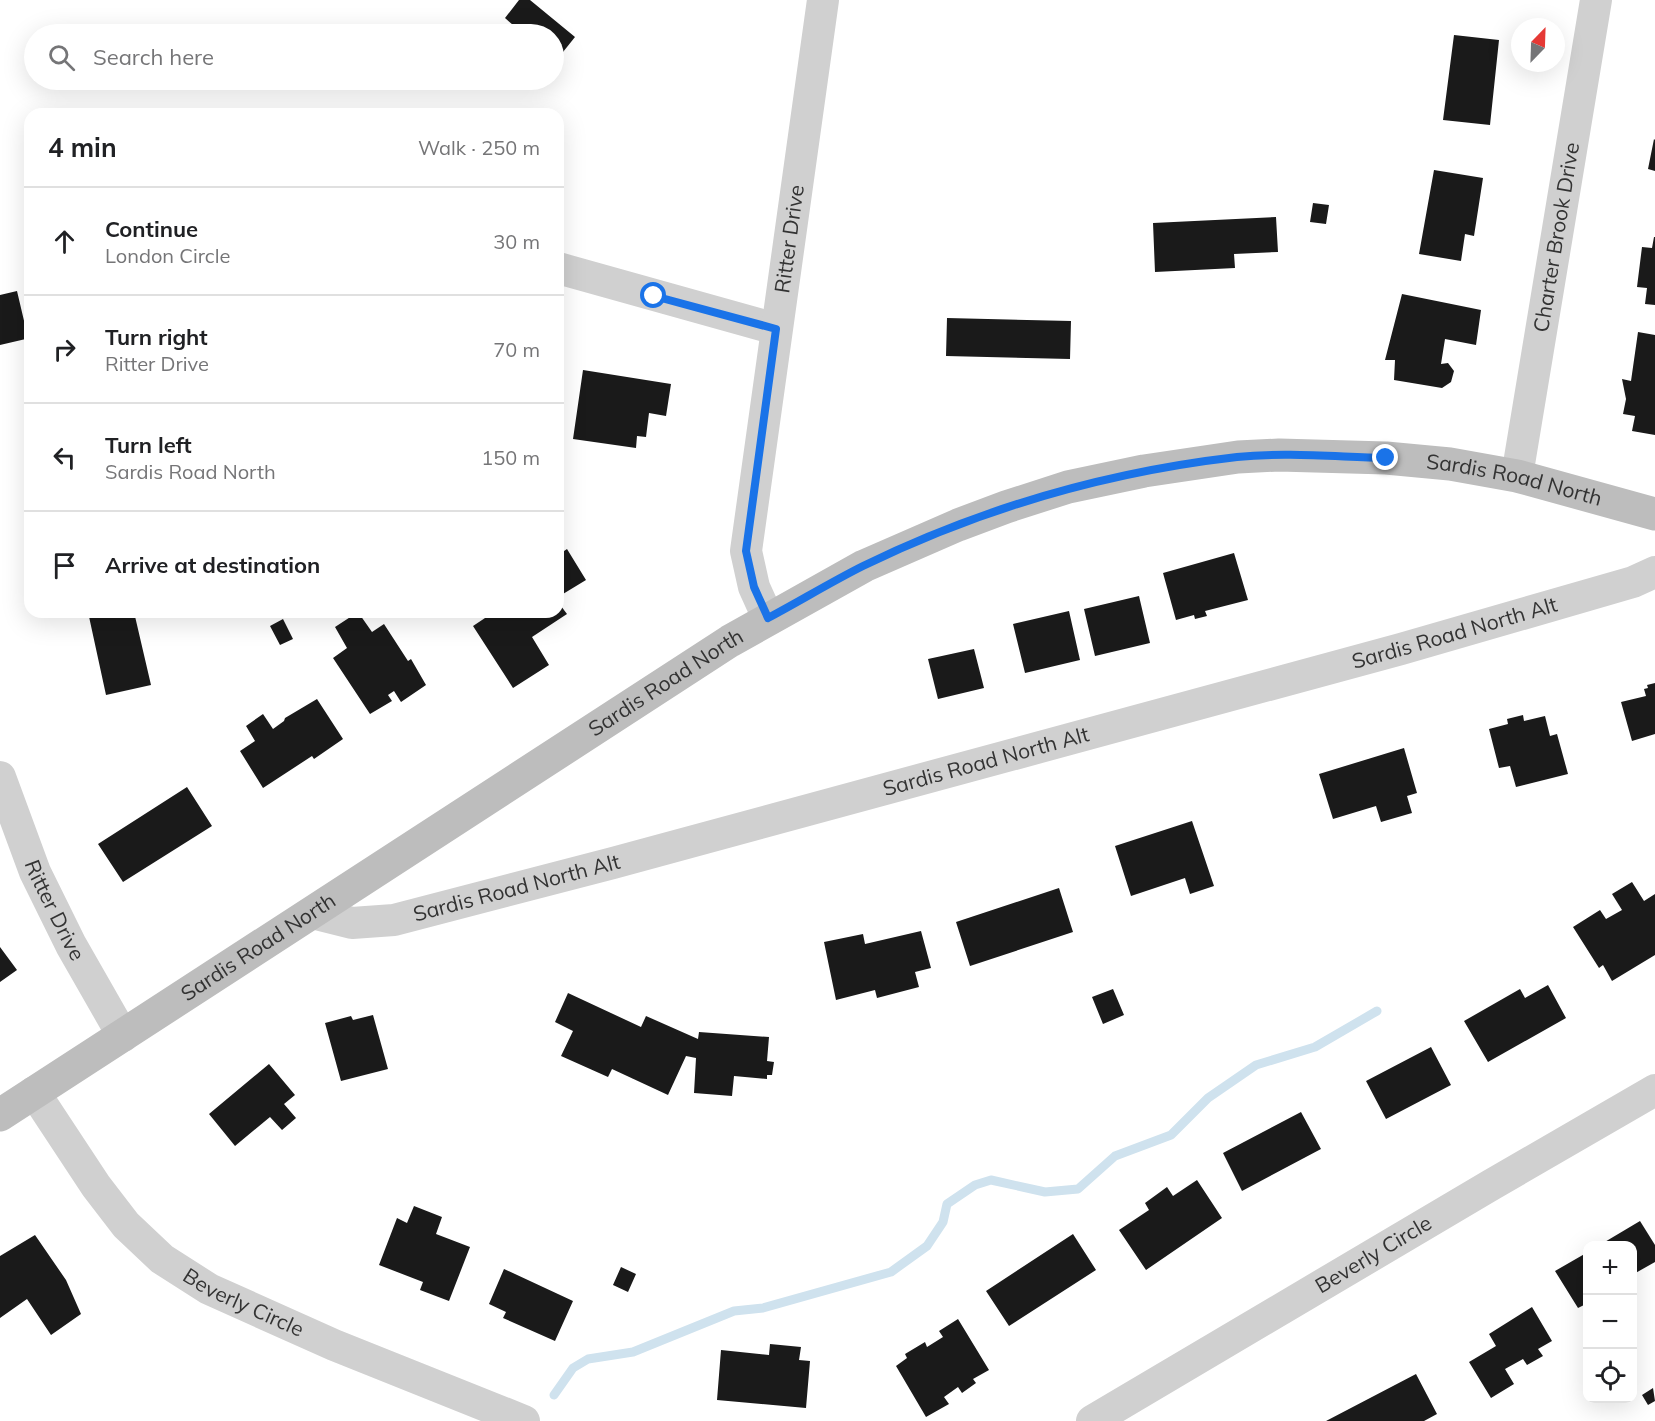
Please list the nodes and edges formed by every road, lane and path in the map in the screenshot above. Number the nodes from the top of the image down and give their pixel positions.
1 (823, 0) edge
2 (1596, 0) edge
3 (564, 270) edge
4 (776, 329) junction
5 (1516, 476) junction
6 (1655, 514) edge
7 (1655, 572) edge
8 (768, 618) junction
9 (0, 777) edge
10 (312, 913) junction
11 (123, 1035) junction
12 (1655, 1090) edge
13 (34, 1092) junction
14 (0, 1115) edge
15 (524, 1421) edge
16 (1092, 1421) edge

1 - 4 street, Ritter Drive
2 - 5 street, Charter Brook Drive
3 - 4 street
4 - 8 street, Ritter Drive
5 - 6 street, Sardis Road North
5 - 8 street, Sardis Road North
7 - 10 street, Sardis Road North Alt
8 - 10 street, Sardis Road North
9 - 11 street, Ritter Drive
10 - 11 street, Sardis Road North
11 - 13 street, Sardis Road North
12 - 16 street, Beverly Circle
13 - 14 street, Sardis Road North
13 - 15 street, Beverly Circle

